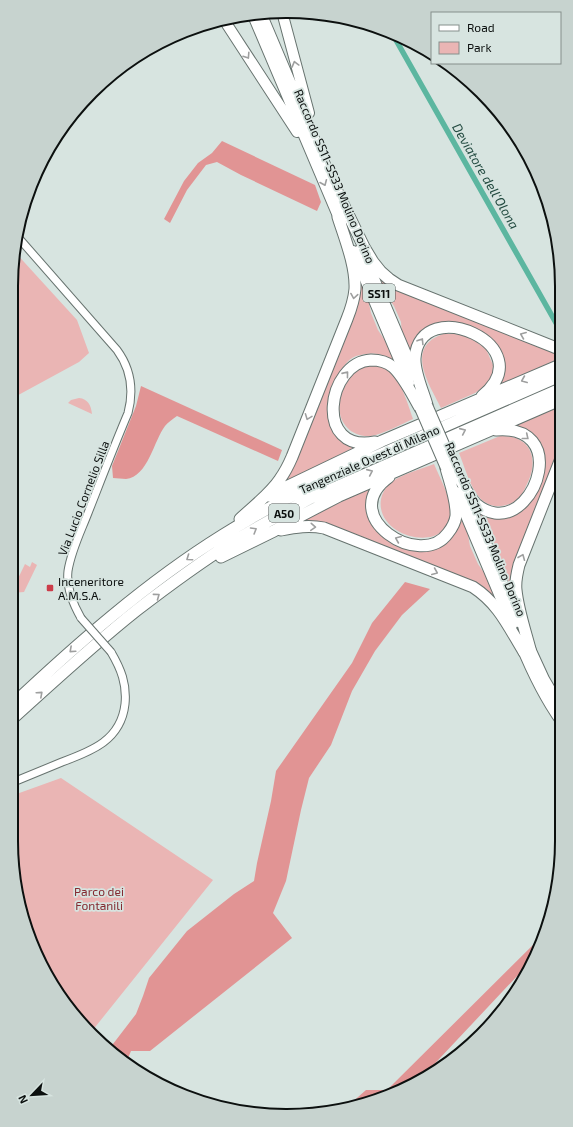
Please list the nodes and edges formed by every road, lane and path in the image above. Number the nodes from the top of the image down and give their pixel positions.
1 (284, 18) edge
2 (263, 19) edge
3 (255, 20) edge
4 (226, 25) edge
5 (309, 150) junction
6 (326, 168) junction
7 (332, 181) junction
8 (338, 217) junction
9 (22, 241) edge
10 (555, 347) edge
11 (555, 367) edge
12 (555, 378) edge
13 (555, 391) edge
14 (476, 401) junction
15 (555, 402) edge
16 (424, 407) junction
17 (489, 431) junction
18 (382, 441) junction
19 (450, 467) junction
20 (396, 472) junction
21 (555, 474) edge
22 (258, 503) junction
23 (274, 531) junction
24 (221, 536) junction
25 (186, 574) junction
26 (527, 651) junction
27 (555, 698) edge
28 (18, 700) edge
29 (555, 713) edge
30 (18, 714) edge
31 (18, 780) edge

6 -> 1 highway
2 - 6 highway, Raccordo SS11-SS33 Molino Dorino / SS11
3 - 5 highway, Raccordo SS11-SS33 Molino Dorino / SS11
4 -> 5 highway
5 -> 8 highway, Raccordo SS11-SS33 Molino Dorino / SS11
6 - 7 highway, Raccordo SS11-SS33 Molino Dorino / SS11
10 -> 7 highway
7 - 16 highway, Raccordo SS11-SS33 Molino Dorino / SS11
8 - 16 highway, Raccordo SS11-SS33 Molino Dorino / SS11
8 -> 22 highway
9 - 31 street, Via Lucio Cornelio Silla, bridge
11 -> 14 highway
12 - 24 highway, Tangenziale Ovest di Milano / A50
25 -> 13 highway, Tangenziale Ovest di Milano / A50
16 -> 14 highway
14 - 18 highway
15 - 17 highway
18 -> 16 highway
16 - 19 highway, Raccordo SS11-SS33 Molino Dorino / SS11, bridge
17 -> 19 highway
17 - 20 highway
18 - 22 highway
19 -> 20 highway
19 - 26 highway, Raccordo SS11-SS33 Molino Dorino / SS11
20 - 23 highway
26 -> 21 highway
22 - 24 highway
23 - 25 highway
23 -> 26 highway
24 -> 28 highway, Tangenziale Ovest di Milano / A50
30 -> 25 highway, Tangenziale Ovest di Milano / A50
26 - 27 highway, Raccordo SS11-SS33 Molino Dorino / SS11
26 - 29 highway, Raccordo SS11-SS33 Molino Dorino / SS11

